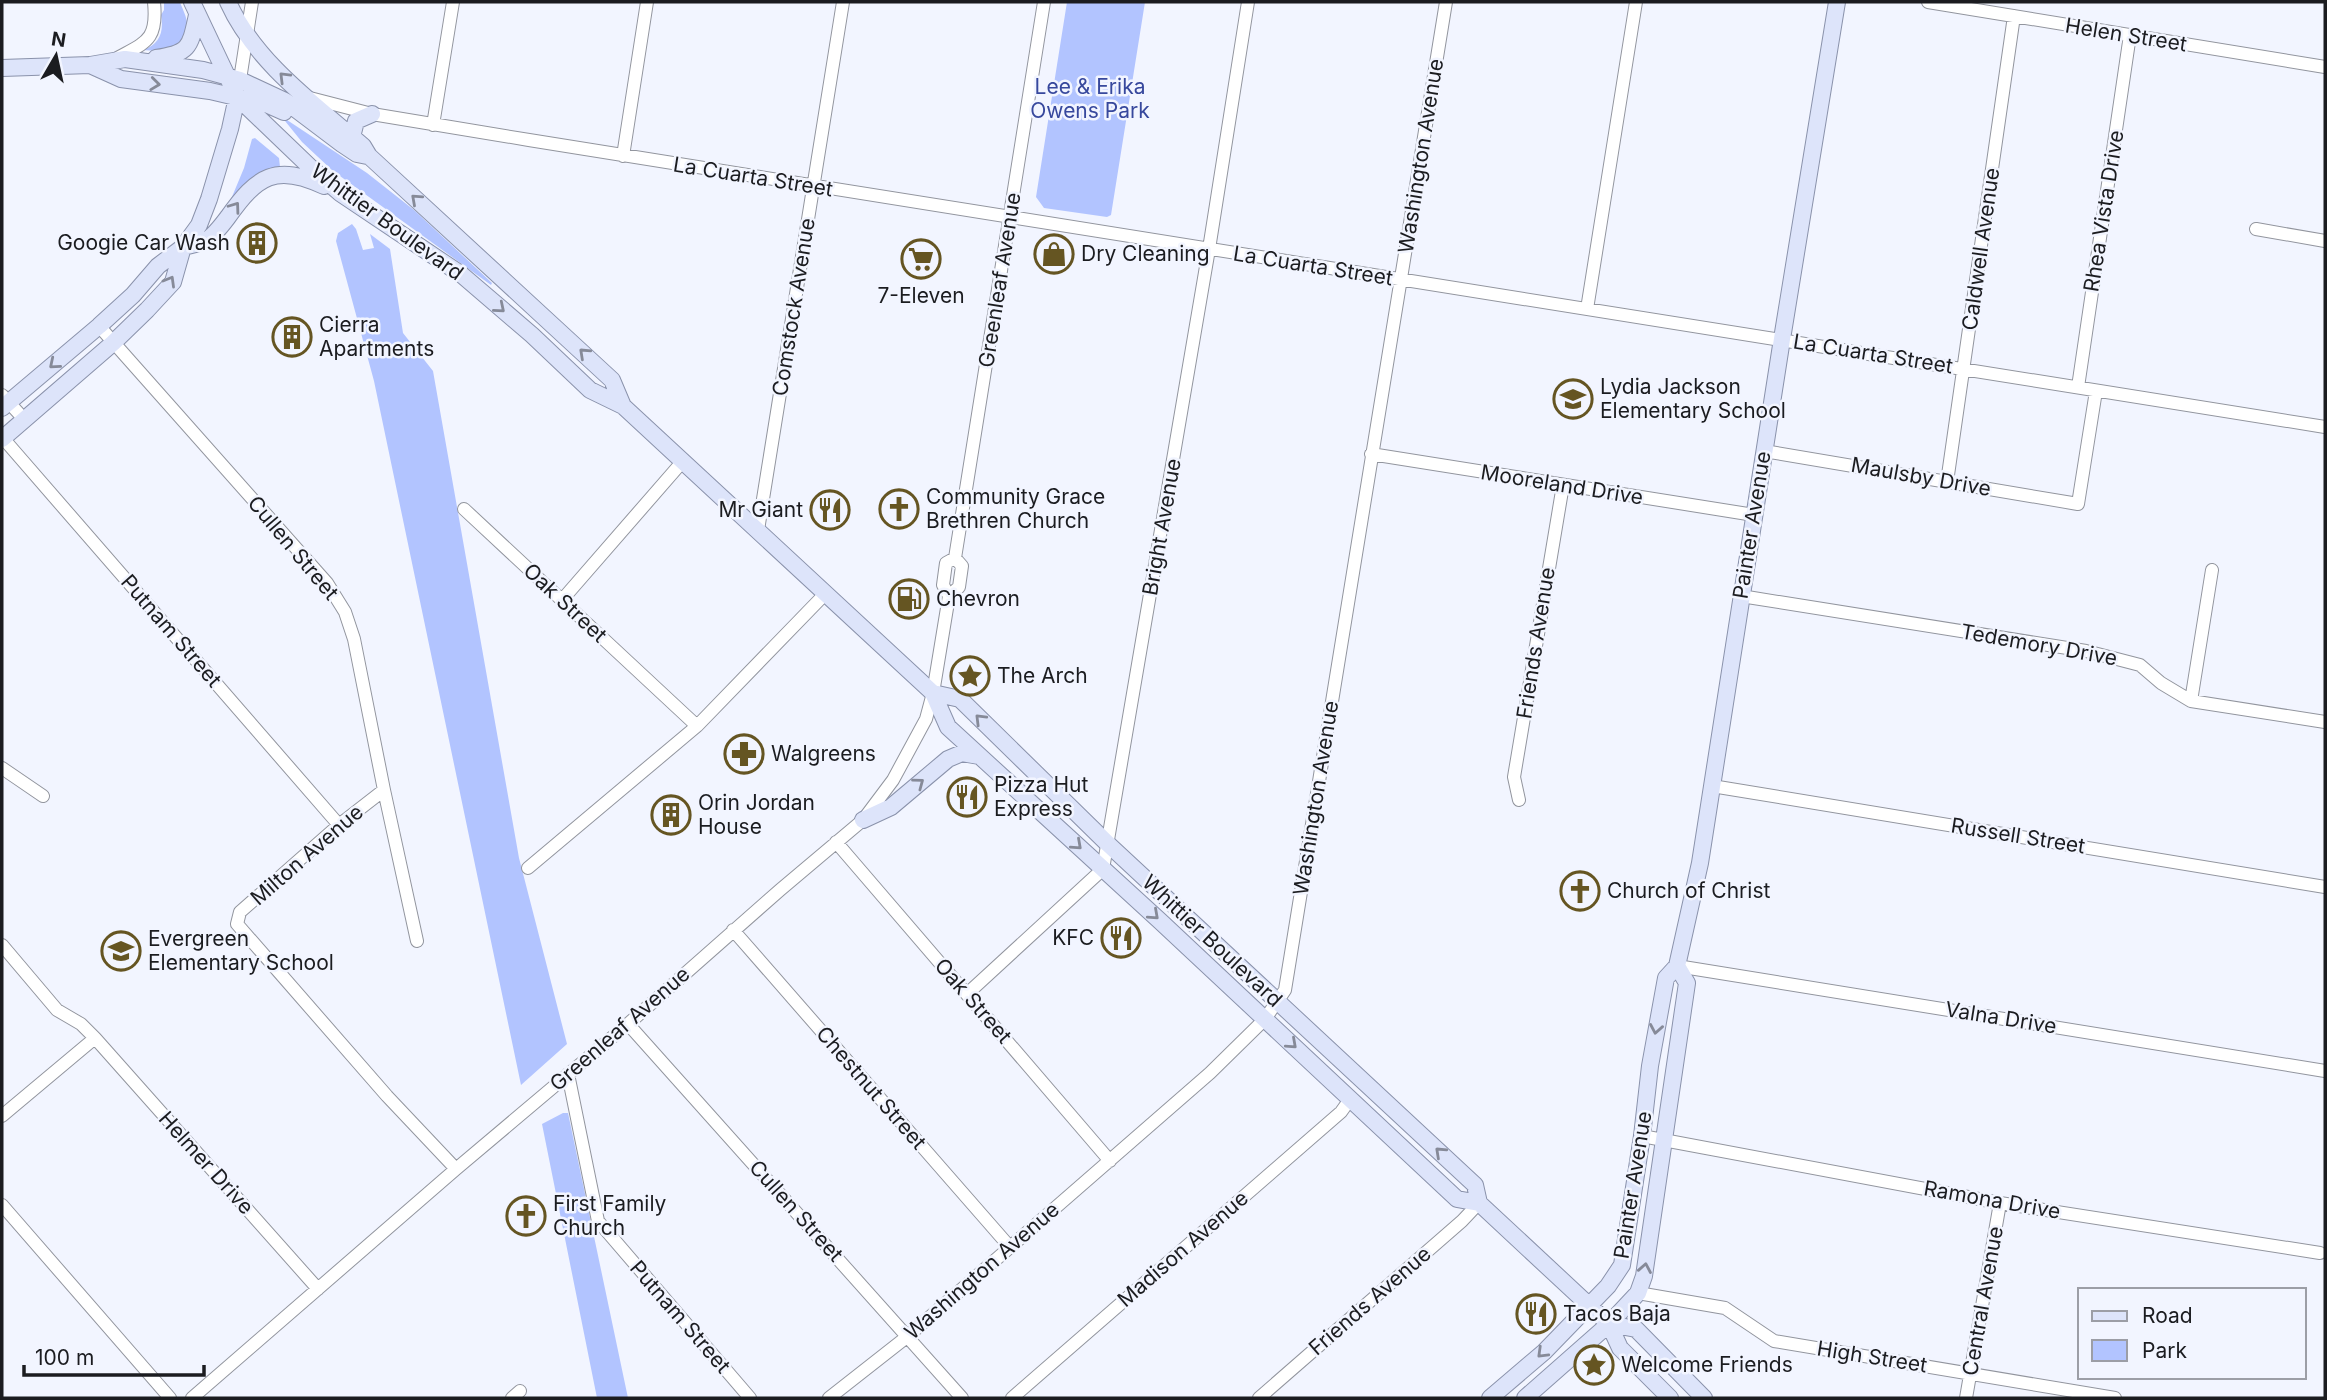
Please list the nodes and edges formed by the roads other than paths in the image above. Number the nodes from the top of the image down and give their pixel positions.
1 (228, 2) edge
2 (251, 2) edge
3 (453, 2) edge
4 (647, 2) edge
5 (843, 2) edge
6 (1044, 2) edge
7 (1248, 2) edge
8 (1446, 2) edge
9 (1636, 2) edge
10 (1837, 2) edge
11 (1928, 2) edge
12 (154, 8) edge
13 (194, 8) edge
14 (2014, 16) junction
15 (246, 32) junction
16 (2130, 35) junction
17 (144, 60) junction
18 (110, 62) junction
19 (90, 65) junction
20 (2325, 67) edge
21 (2, 68) edge
22 (233, 78) junction
23 (237, 96) junction
24 (303, 96) junction
25 (372, 114) junction
26 (433, 125) junction
27 (347, 140) junction
28 (622, 156) junction
29 (813, 186) junction
30 (340, 193) junction
31 (1010, 217) junction
32 (2256, 229) dead end
33 (2325, 241) edge
34 (183, 247) junction
35 (1209, 249) junction
36 (1401, 280) junction
37 (1587, 309) junction
38 (99, 326) junction
39 (1782, 339) junction
40 (113, 343) junction
41 (1963, 369) junction
42 (2078, 387) junction
43 (2096, 391) junction
44 (4, 402) edge
45 (623, 406) junction
46 (24, 419) junction
47 (2325, 427) edge
48 (2, 438) edge
49 (1764, 451) junction
50 (1371, 454) junction
51 (683, 461) junction
52 (1947, 482) junction
53 (1563, 485) junction
54 (464, 509) dead end
55 (1754, 515) junction
56 (758, 530) junction
57 (2212, 570) dead end
58 (825, 594) junction
59 (1741, 596) junction
60 (562, 600) junction
61 (933, 693) junction
62 (2191, 701) junction
63 (2325, 722) edge
64 (697, 726) junction
65 (979, 756) junction
66 (2, 768) edge
67 (1712, 786) junction
68 (384, 790) junction
69 (43, 796) dead end
70 (1519, 800) dead end
71 (863, 820) junction
72 (339, 825) junction
73 (836, 842) junction
74 (1108, 844) junction
75 (528, 868) dead end
76 (1103, 869) junction
77 (2325, 887) edge
78 (733, 930) junction
79 (417, 941) dead end
80 (2, 945) edge
81 (1677, 965) junction
82 (967, 993) junction
83 (1278, 1001) junction
84 (1265, 1019) junction
85 (628, 1024) junction
86 (95, 1038) junction
87 (2325, 1071) edge
88 (568, 1074) junction
89 (1351, 1098) junction
90 (2, 1116) edge
91 (1642, 1136) junction
92 (1665, 1138) junction
93 (1110, 1160) junction
94 (456, 1170) junction
95 (1479, 1203) junction
96 (2000, 1203) junction
97 (2, 1205) edge
98 (1009, 1246) junction
99 (2320, 1253) dead end
100 (318, 1289) junction
101 (1638, 1293) junction
102 (1590, 1305) junction
103 (1609, 1324) junction
104 (908, 1336) junction
105 (1970, 1373) junction
106 (170, 1398) edge
107 (192, 1398) edge
108 (750, 1398) edge
109 (829, 1398) edge
110 (962, 1398) edge
111 (1012, 1398) edge
112 (1259, 1398) edge
113 (1490, 1398) edge
114 (1525, 1398) edge
115 (1670, 1398) edge
116 (1704, 1398) edge
117 (1966, 1398) edge
118 (2115, 1398) edge

1 - 15 main road, Whittier Boulevard
2 - 15 street
3 - 26 street
4 - 28 street
5 - 29 street, Comstock Avenue
6 - 31 street, Greenleaf Avenue
7 - 35 street, Bright Avenue
8 - 36 street, Washington Avenue
9 - 37 street
10 - 39 main road, Painter Avenue
11 - 14 street, Helen Street
12 - 18 street
13 - 17 main road
13 - 22 main road, Whittier Boulevard
14 - 16 street, Helen Street
14 - 41 street, Caldwell Avenue
15 - 22 street
24 -> 15 main road, Whittier Boulevard
16 - 20 street, Helen Street
16 - 42 street, Rhea Vista Drive
17 - 18 main road
17 - 22 main road
18 - 19 main road
19 - 21 main road
19 -> 23 main road
22 - 23 main road, Whittier Boulevard
22 - 27 main road
23 - 27 main road
23 - 30 main road, Whittier Boulevard
23 - 34 main road
24 - 25 street, La Cuarta Street
24 - 27 main road, Whittier Boulevard
25 - 26 street, La Cuarta Street
25 - 27 main road
26 - 28 street, La Cuarta Street
45 -> 27 main road, Whittier Boulevard
28 - 29 street, La Cuarta Street
29 - 31 street, La Cuarta Street
29 - 56 street, Comstock Avenue
34 -> 30 main road
30 -> 45 main road, Whittier Boulevard
31 - 35 street, La Cuarta Street
31 - 61 street, Greenleaf Avenue
32 - 33 street
34 - 38 main road
40 -> 34 main road
35 - 36 street, La Cuarta Street
35 - 74 street, Bright Avenue
36 - 37 street, La Cuarta Street
36 - 50 street, Washington Avenue
37 - 39 street, La Cuarta Street
38 - 40 street, Cullen Street
38 -> 44 main road
39 - 41 street, La Cuarta Street
39 - 49 main road, Painter Avenue
40 - 46 main road
40 - 68 street, Cullen Street
41 - 42 street, La Cuarta Street
41 - 52 street, Caldwell Avenue
42 - 43 street, La Cuarta Street
43 - 47 street, La Cuarta Street
43 - 52 street, Maulsby Drive
44 - 46 street
45 - 51 main road, Whittier Boulevard
46 - 48 main road
48 - 72 street, Putnam Street
49 - 52 street, Maulsby Drive
49 - 55 main road, Painter Avenue
50 - 53 street, Mooreland Drive
50 - 83 street, Washington Avenue
51 - 56 main road, Whittier Boulevard
51 - 60 street
53 - 55 street, Mooreland Drive
53 - 70 street, Friends Avenue
54 - 60 street, Oak Street
55 - 59 main road, Painter Avenue
56 - 58 main road, Whittier Boulevard
57 - 62 street
58 - 61 main road, Whittier Boulevard
58 - 64 street
59 - 62 street, Tedemory Drive
59 - 67 main road, Painter Avenue
60 - 64 street, Oak Street
61 - 65 main road, Whittier Boulevard
61 - 71 street, Greenleaf Avenue
74 -> 61 main road, Whittier Boulevard
62 - 63 street, Tedemory Drive
64 - 75 street
71 -> 65 main road
65 -> 76 main road, Whittier Boulevard
66 - 69 street
67 - 77 street, Russell Street
67 - 81 main road, Painter Avenue
68 - 72 street, Milton Avenue
68 - 79 street, Cullen Street
71 - 73 street, Greenleaf Avenue
72 - 94 street, Milton Avenue
73 - 78 street, Greenleaf Avenue
73 - 82 street, Oak Street
74 - 76 street, Bright Avenue
74 - 83 main road, Whittier Boulevard
76 - 82 street
76 -> 84 main road, Whittier Boulevard
78 - 85 street, Greenleaf Avenue
78 - 98 street, Chestnut Street
80 - 86 street, Helmer Drive
81 - 87 street, Valna Drive
81 -> 91 main road, Painter Avenue
81 - 92 main road, Painter Avenue
82 - 93 street, Oak Street
83 - 84 street, Washington Avenue
95 -> 83 main road, Whittier Boulevard
84 -> 89 main road, Whittier Boulevard
84 - 93 street, Washington Avenue
85 - 88 street, Greenleaf Avenue
85 - 104 street, Cullen Street
86 - 90 street
86 - 100 street, Helmer Drive
88 - 94 street, Greenleaf Avenue
88 - 108 street, Putnam Street
89 - 95 main road, Whittier Boulevard
89 - 111 street, Madison Avenue
91 - 92 street, Ramona Drive
91 - 102 main road, Painter Avenue
92 - 96 street, Ramona Drive
101 -> 92 main road, Painter Avenue
93 - 98 street, Washington Avenue
94 - 100 street, Greenleaf Avenue
95 - 102 main road, Whittier Boulevard
95 - 112 street, Friends Avenue
96 - 99 street, Ramona Drive
96 - 105 street, Central Avenue
97 - 106 street
98 - 104 street, Washington Avenue
100 - 107 street, Greenleaf Avenue
101 - 103 main road, Painter Avenue
101 - 105 street, High Street
102 - 103 main road, Whittier Boulevard
102 -> 113 main road, Painter Avenue
103 - 114 main road, Painter Avenue
103 - 115 main road, Whittier Boulevard
103 - 116 main road, Whittier Boulevard
104 - 109 street, Washington Avenue
104 - 110 street, Cullen Street
105 - 117 street, Central Avenue
105 - 118 street, High Street

